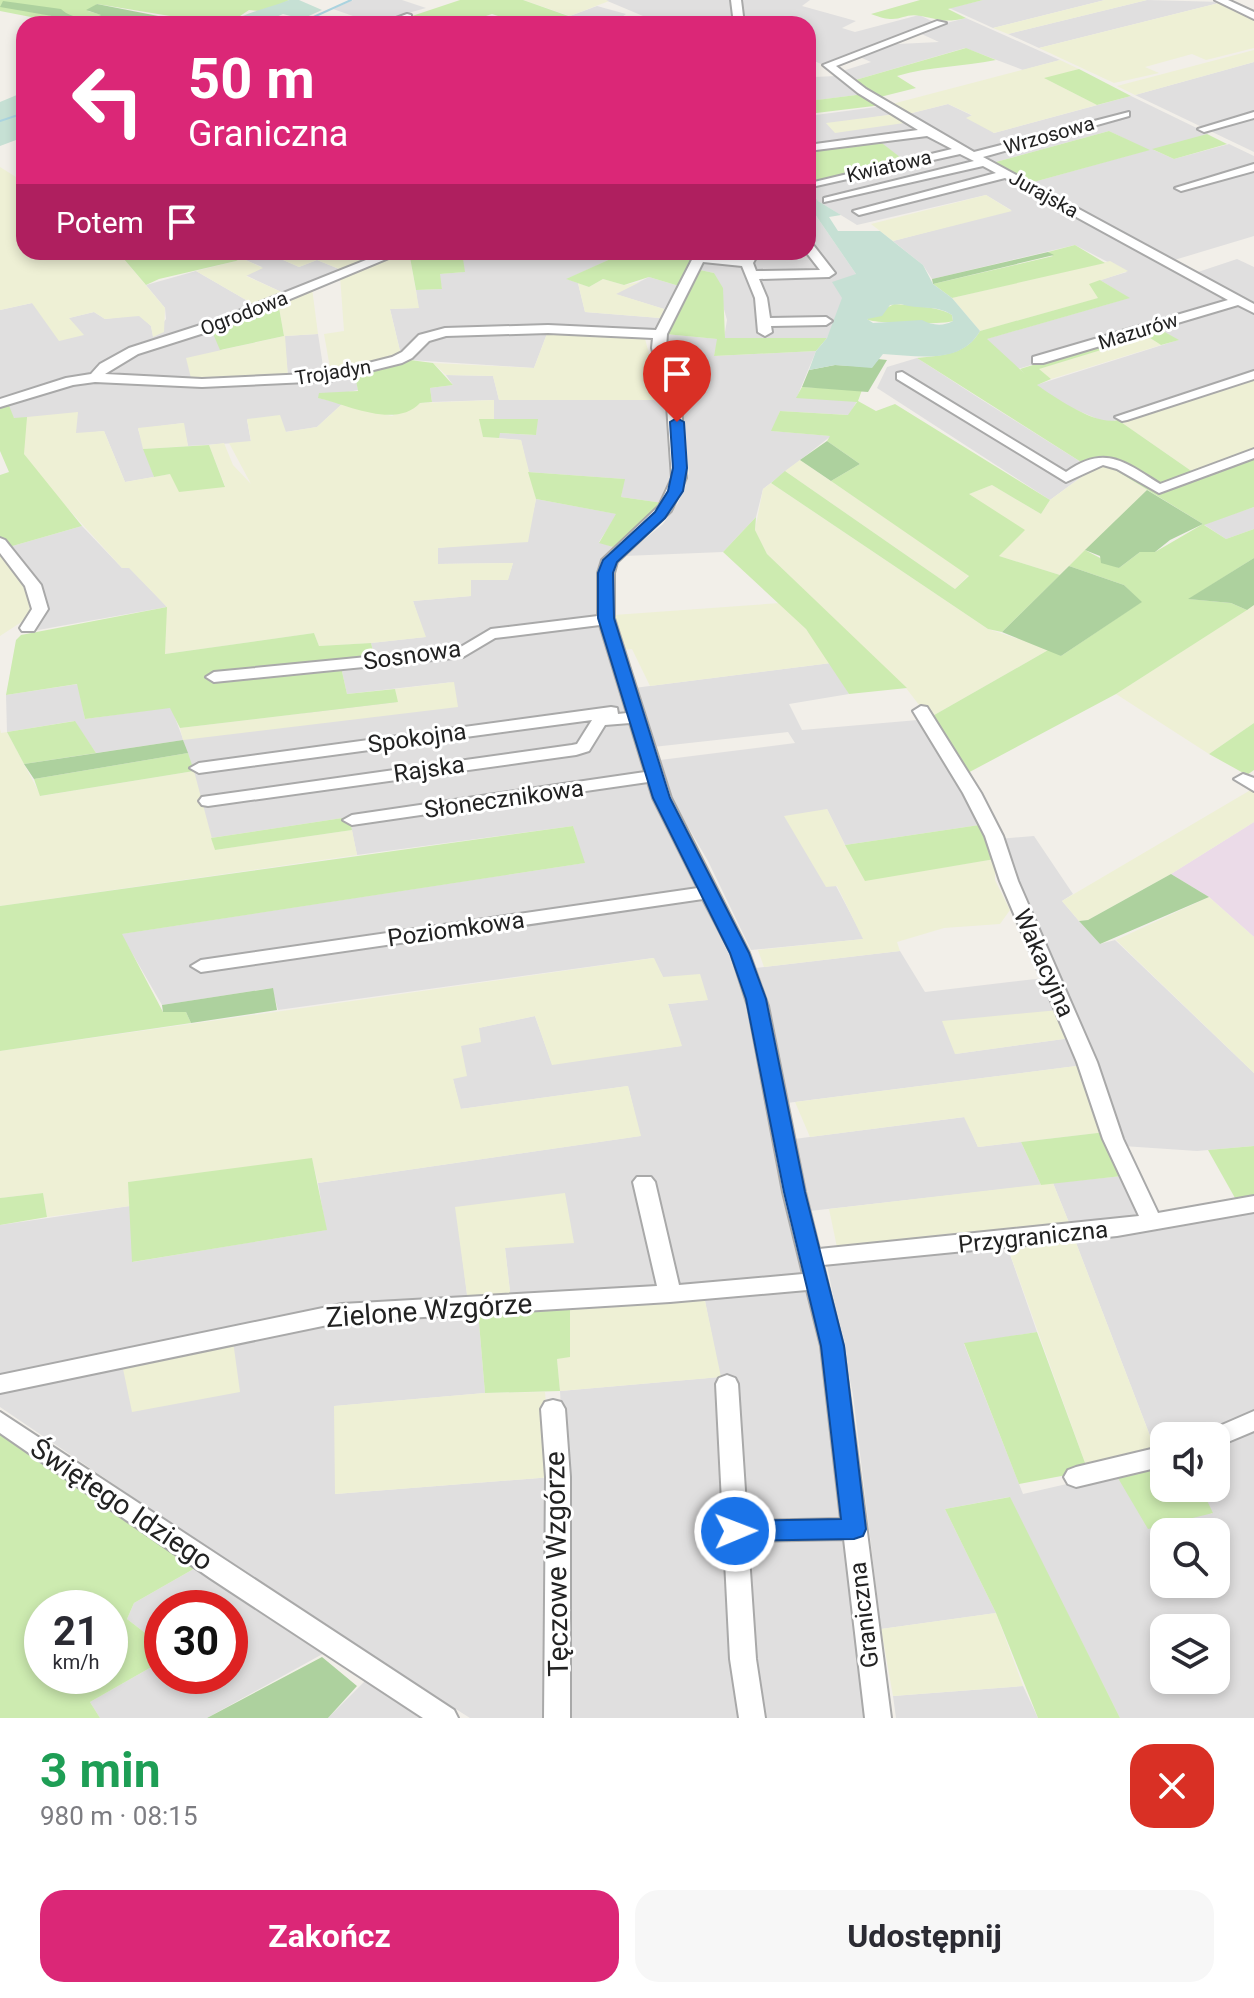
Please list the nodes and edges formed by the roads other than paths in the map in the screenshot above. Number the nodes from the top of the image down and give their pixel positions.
1 (1220, 0) edge
2 (1254, 16) edge
3 (941, 23) dead end
4 (1125, 114) dead end
5 (1254, 115) edge
6 (1204, 129) dead end
7 (929, 132) junction
8 (816, 147) edge
9 (967, 153) junction
10 (985, 162) junction
11 (1254, 167) edge
12 (1008, 174) junction
13 (816, 183) dead end
14 (1181, 188) dead end
15 (828, 200) dead end
16 (859, 211) dead end
17 (816, 257) edge
18 (377, 260) edge
19 (698, 260) edge
20 (751, 263) edge
21 (1238, 301) junction
22 (1254, 309) edge
23 (826, 321) dead end
24 (660, 334) junction
25 (1038, 360) dead end
26 (1254, 375) edge
27 (902, 376) dead end
28 (95, 378) junction
29 (0, 403) edge
30 (1122, 417) dead end
31 (1254, 453) edge
32 (0, 543) edge
33 (606, 620) junction
34 (28, 628) dead end
35 (214, 677) dead end
36 (921, 711) dead end
37 (635, 713) junction
38 (199, 768) dead end
39 (655, 776) junction
40 (208, 801) dead end
41 (352, 820) dead end
42 (710, 892) junction
43 (201, 966) dead end
44 (644, 1182) dead end
45 (1254, 1204) edge
46 (1152, 1222) junction
47 (814, 1269) junction
48 (670, 1294) junction
49 (0, 1384) edge
50 (727, 1384) dead end
51 (553, 1409) dead end
52 (1254, 1420) edge
53 (0, 1421) edge
54 (1230, 1431) edge
55 (1150, 1459) edge
56 (1076, 1477) dead end
57 (854, 1529) junction
58 (735, 1531) junction
59 (445, 1718) edge
60 (557, 1718) edge
61 (752, 1718) edge
62 (878, 1718) edge

1 - 2 street
3 - 7 street, Jurajska
4 - 9 street, Wrzosowa
5 - 6 street
7 - 8 street
7 - 9 street, Jurajska
9 - 10 street, Jurajska
9 - 13 street, Kwiatowa
10 - 12 street, Jurajska
10 - 15 street
11 - 14 street
12 - 16 street
12 - 21 street, Jurajska
17 - 20 street
18 - 28 street, Ogrodowa
19 - 24 street
20 - 23 street
21 - 22 street, Jurajska
21 - 25 street, Mazurów
24 - 28 street, Trojadyn
24 - 33 street, Graniczna
26 - 30 street
27 - 31 street
28 - 29 street, Trojadyn
32 - 34 street
33 - 35 street, Sosnowa
33 - 37 street, Graniczna
36 - 46 street, Wakacyjna
37 - 38 street, Spokojna
37 - 39 street, Graniczna
37 - 40 street, Rajska
39 - 41 street, Słonecznikowa
39 - 42 street, Graniczna
42 - 43 street, Poziomkowa
42 - 47 street, Graniczna
44 - 48 street
45 - 46 street, Przygraniczna
46 - 47 street, Przygraniczna
47 - 48 street, Zielone Wzgórze
47 - 57 street, Graniczna
48 - 49 street, Zielone Wzgórze
50 - 58 street
51 - 60 street, Tęczowe Wzgórze
52 - 54 street
53 - 59 street, Świętego Idziego
55 - 56 street
57 - 58 street
57 - 62 street, Graniczna
58 - 61 street

